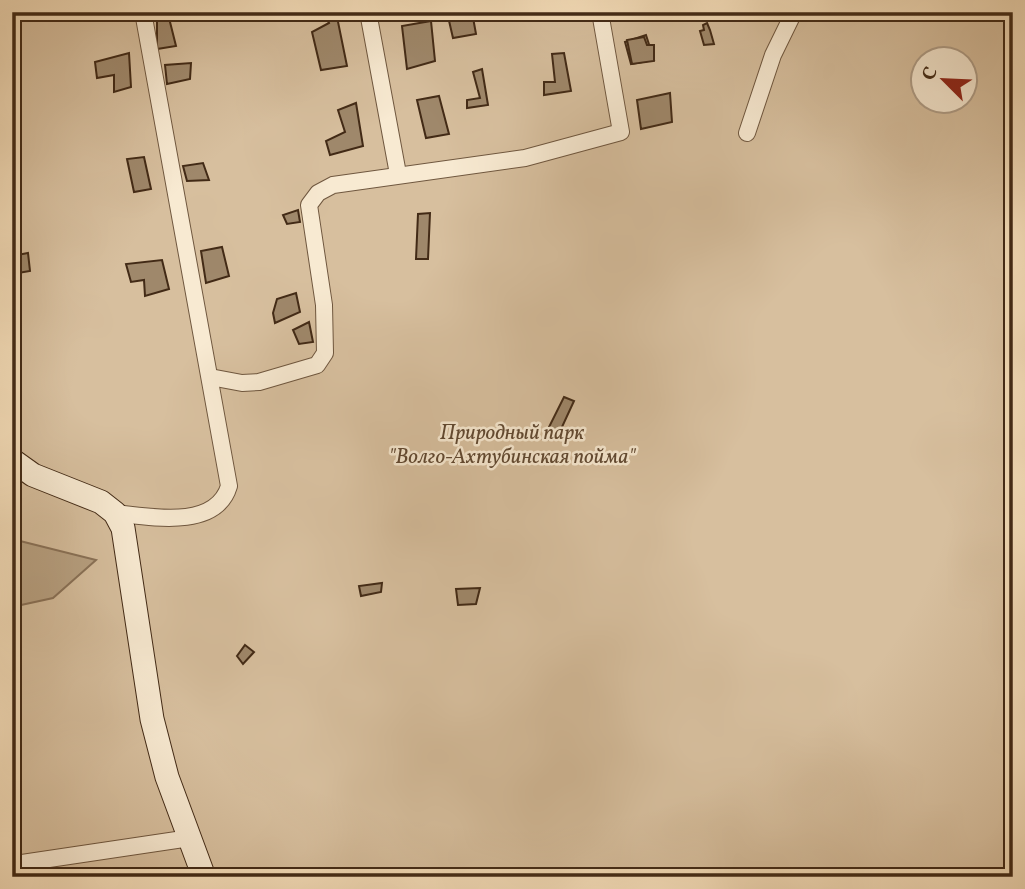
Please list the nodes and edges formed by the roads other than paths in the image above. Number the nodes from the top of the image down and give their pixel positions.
1 (143, 12) edge
2 (368, 12) edge
3 (600, 12) edge
4 (794, 12) edge
5 (747, 133) dead end
6 (398, 174) junction
7 (210, 377) junction
8 (12, 460) edge
9 (119, 520) junction
10 (190, 838) junction
11 (12, 867) edge
12 (204, 877) edge

1 - 7 street
2 - 6 street
3 - 6 street
4 - 5 street
6 - 7 street
7 - 9 street
8 - 9 street
9 - 10 street
10 - 11 street
10 - 12 street

